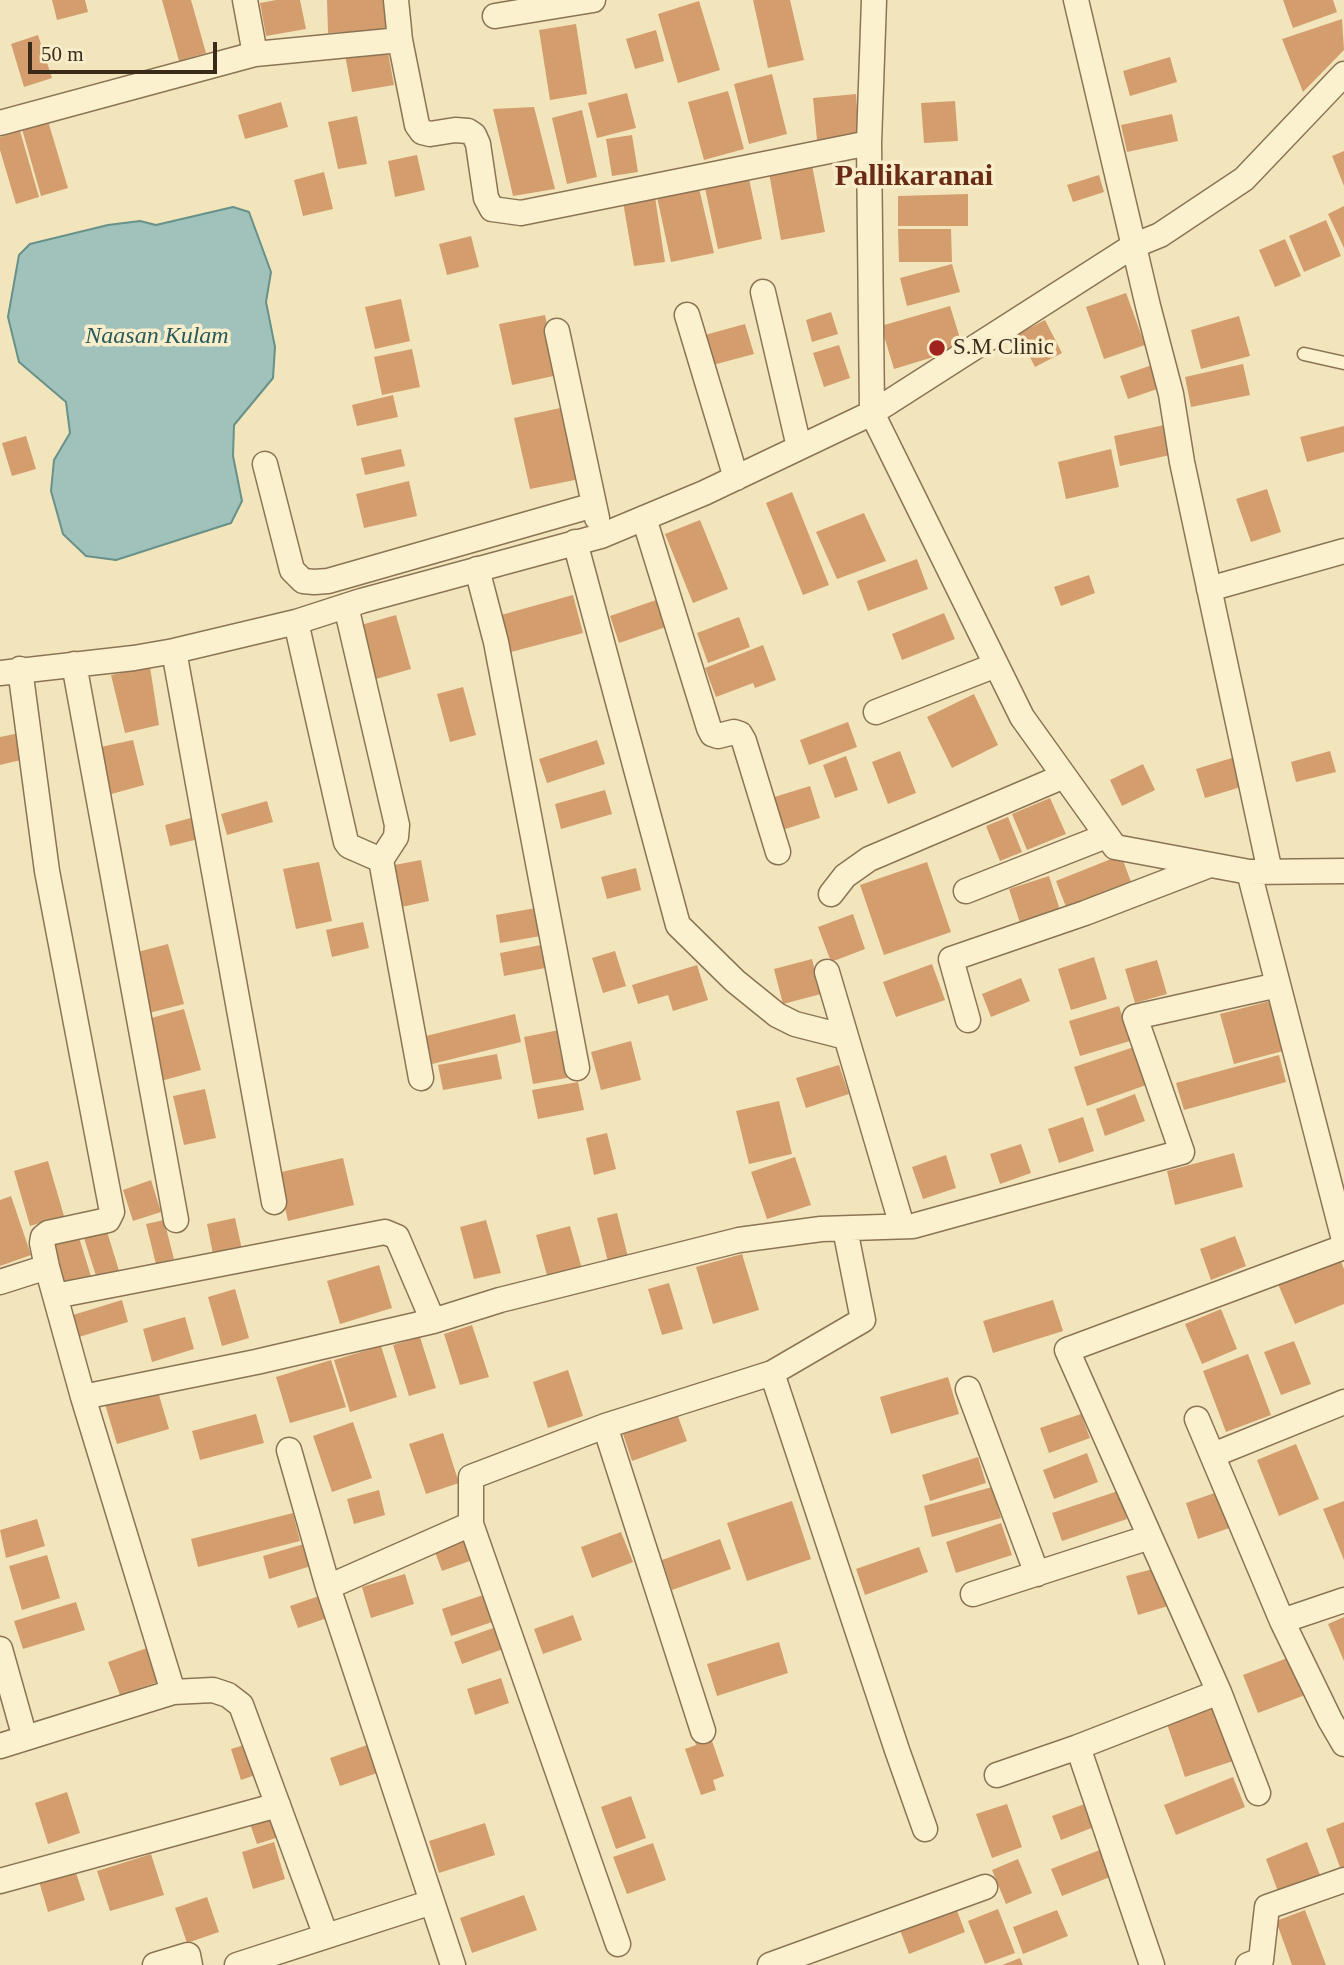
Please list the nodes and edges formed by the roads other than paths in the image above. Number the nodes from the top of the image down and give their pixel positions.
1 (245, 0) edge
2 (396, 0) edge
3 (593, 0) edge
4 (874, 0) edge
5 (1076, 0) edge
6 (495, 16) dead end
7 (400, 40) junction
8 (255, 54) junction
9 (1343, 78) edge
10 (0, 123) edge
11 (869, 144) junction
12 (1133, 246) junction
13 (764, 292) dead end
14 (687, 315) dead end
15 (558, 331) dead end
16 (1304, 354) dead end
17 (1344, 363) edge
18 (872, 413) junction
19 (799, 447) junction
20 (265, 464) dead end
21 (736, 478) junction
22 (594, 505) junction
23 (644, 518) junction
24 (601, 536) junction
25 (575, 542) junction
26 (1344, 551) edge
27 (477, 569) junction
28 (1209, 589) junction
29 (346, 606) junction
30 (296, 622) junction
31 (174, 651) junction
32 (74, 664) junction
33 (996, 665) junction
34 (10, 671) edge
35 (876, 712) dead end
36 (1065, 776) junction
37 (1107, 836) junction
38 (778, 852) dead end
39 (381, 860) junction
40 (1211, 865) junction
41 (1344, 871) edge
42 (1260, 872) junction
43 (966, 891) dead end
44 (831, 894) dead end
45 (827, 972) dead end
46 (1278, 985) junction
47 (968, 1020) dead end
48 (846, 1037) junction
49 (577, 1068) dead end
50 (421, 1078) dead end
51 (274, 1202) dead end
52 (176, 1220) dead end
53 (902, 1226) junction
54 (845, 1229) junction
55 (1344, 1240) edge
56 (1344, 1247) edge
57 (47, 1267) junction
58 (0, 1282) edge
59 (55, 1296) junction
60 (433, 1321) junction
61 (772, 1373) junction
62 (968, 1389) dead end
63 (83, 1397) junction
64 (1344, 1402) edge
65 (1197, 1419) dead end
66 (605, 1426) junction
67 (289, 1451) dead end
68 (1213, 1455) junction
69 (471, 1524) junction
70 (1150, 1537) junction
71 (1037, 1574) junction
72 (328, 1587) junction
73 (973, 1594) dead end
74 (1344, 1600) edge
75 (1282, 1621) junction
76 (0, 1649) edge
77 (173, 1692) junction
78 (1219, 1692) junction
79 (703, 1731) dead end
80 (25, 1738) junction
81 (1344, 1744) edge
82 (0, 1746) edge
83 (1078, 1747) junction
84 (997, 1775) dead end
85 (1258, 1793) dead end
86 (278, 1805) junction
87 (925, 1829) dead end
88 (1344, 1880) edge
89 (0, 1881) edge
90 (985, 1887) dead end
91 (432, 1902) junction
92 (326, 1936) junction
93 (618, 1944) dead end
94 (155, 1965) edge
95 (190, 1965) edge
96 (237, 1965) edge
97 (453, 1965) edge
98 (769, 1965) edge
99 (1152, 1965) edge
100 (1248, 1965) edge

1 - 8 street
2 - 7 street
3 - 6 street
4 - 11 street
5 - 12 street
7 - 8 street
7 - 11 street
8 - 10 street
9 - 12 street
11 - 18 street
12 - 18 street
12 - 28 street
13 - 19 street
14 - 21 street
15 - 22 street
16 - 17 lane
18 - 19 street
18 - 33 street
19 - 21 street
20 - 22 street
21 - 23 street
22 - 24 street
23 - 24 street
23 - 38 street
24 - 25 street
25 - 27 street
25 - 48 street
26 - 28 street
27 - 29 street
27 - 49 street
28 - 42 street
29 - 30 street
29 - 39 street
30 - 31 street
30 - 39 street
31 - 32 street
31 - 51 street
32 - 34 street
32 - 52 street
33 - 35 street
33 - 36 street
34 - 57 street
36 - 37 street
36 - 44 street
37 - 40 street
37 - 43 street
39 - 50 street
40 - 42 street
40 - 47 street
41 - 42 street
42 - 46 street
45 - 48 street
46 - 53 street
46 - 55 street
48 - 53 street
53 - 54 street
54 - 60 street
54 - 61 street
56 - 70 street
57 - 58 street
57 - 59 street
59 - 60 street
59 - 63 street
60 - 63 street
61 - 66 street
61 - 87 street
62 - 71 street
63 - 77 street
64 - 68 street
65 - 68 street
66 - 69 street
66 - 79 street
67 - 72 street
68 - 75 street
69 - 72 street
69 - 93 street
70 - 71 street
70 - 78 street
71 - 73 street
72 - 91 street
74 - 75 street
75 - 81 street
76 - 80 street
77 - 80 street
77 - 86 street
78 - 83 street
78 - 85 street
80 - 82 street
83 - 84 street
83 - 99 street
86 - 89 street
86 - 92 street
88 - 100 street
90 - 98 street
91 - 92 street
91 - 97 street
92 - 96 street
94 - 95 street

